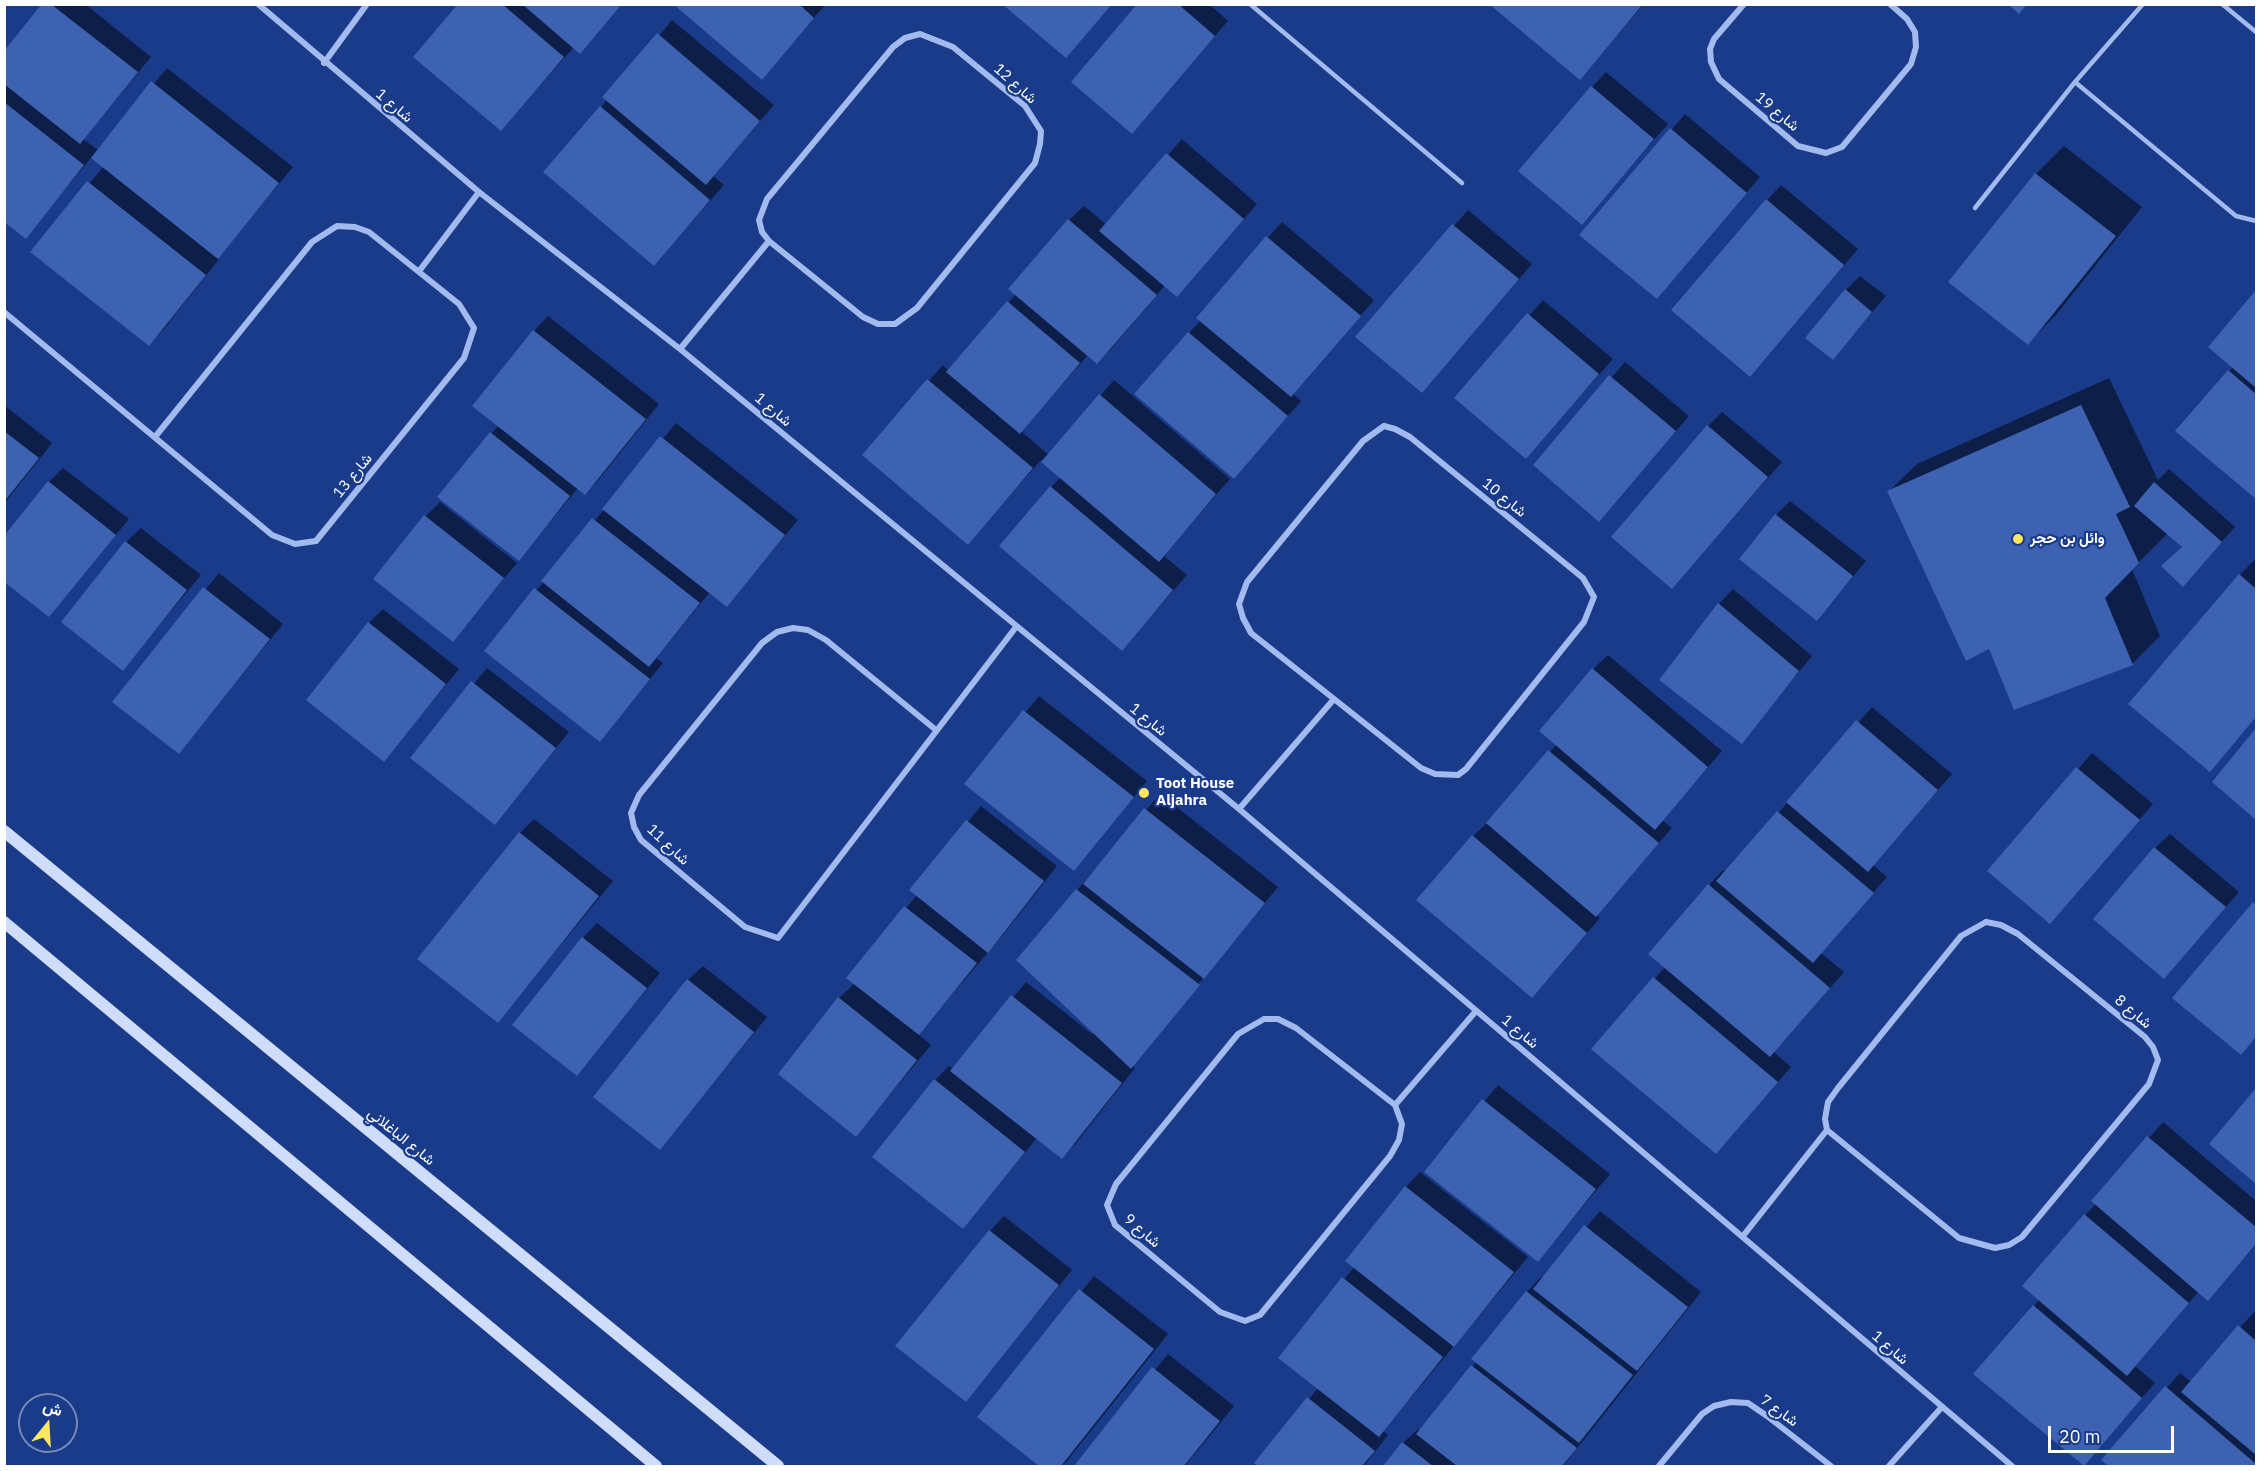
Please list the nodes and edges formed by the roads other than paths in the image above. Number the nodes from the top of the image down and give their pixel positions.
1 (258, 4) edge
2 (368, 4) edge
3 (1250, 4) edge
4 (1744, 4) edge
5 (1890, 4) edge
6 (2143, 4) edge
7 (2222, 4) edge
8 (2256, 33) edge
9 (324, 63) junction
10 (2075, 82) junction
11 (1462, 183) dead end
12 (479, 192) junction
13 (1975, 208) dead end
14 (2256, 221) edge
15 (768, 241) junction
16 (420, 270) junction
17 (4, 312) edge
18 (680, 349) junction
19 (155, 436) junction
20 (1016, 627) junction
21 (1334, 699) junction
22 (936, 730) junction
23 (1239, 809) junction
24 (4, 831) edge
25 (4, 922) edge
26 (1476, 1011) junction
27 (1395, 1105) junction
28 (1827, 1130) junction
29 (1743, 1236) junction
30 (1941, 1408) junction
31 (656, 1467) edge
32 (778, 1467) edge
33 (1659, 1467) edge
34 (1831, 1467) edge
35 (1889, 1467) edge
36 (2012, 1467) edge

1 - 9 street, شارع 1
2 - 9 street
3 - 11 lane
4 - 5 street, شارع 19
6 - 10 lane
7 - 8 lane
9 - 12 street, شارع 1
10 - 13 lane
10 - 14 lane
12 - 16 street
12 - 18 street, شارع 1
15 - 15 street, شارع 12
15 - 18 street
16 - 19 street, شارع 13
16 - 19 street, شارع 13
17 - 19 street, شارع 13
18 - 20 street, شارع 1
20 - 22 street, شارع 11
20 - 23 street, شارع 1
21 - 21 street, شارع 10
21 - 23 street
22 - 22 street, شارع 11
23 - 26 street, شارع 1
24 - 32 main road, شارع الباغلاني
25 - 31 main road
26 - 27 street
26 - 29 street, شارع 1
27 - 27 street, شارع 9
28 - 28 street, شارع 8
28 - 29 street
29 - 30 street, شارع 1
30 - 35 street
30 - 36 street, شارع 1
33 - 34 street, شارع 7

